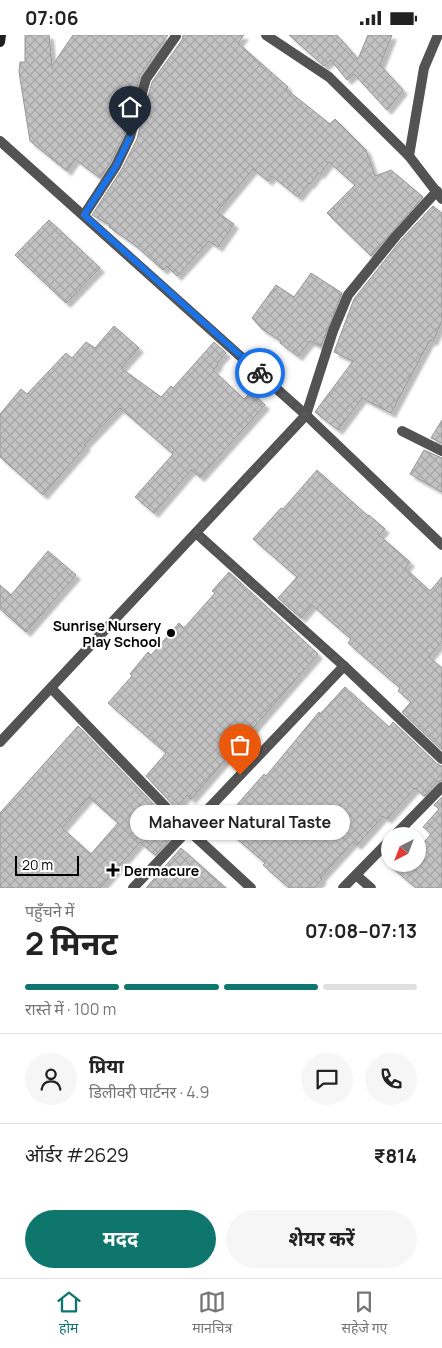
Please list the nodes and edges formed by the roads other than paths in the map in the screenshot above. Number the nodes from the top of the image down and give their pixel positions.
1 (1, 35) edge
2 (266, 35) edge
3 (438, 35) edge
4 (176, 36) edge
5 (0, 41) edge
6 (0, 141) edge
7 (409, 156) junction
8 (439, 195) edge
9 (84, 215) junction
10 (306, 415) junction
11 (402, 431) dead end
12 (442, 451) edge
13 (196, 533) junction
14 (442, 545) edge
15 (344, 666) junction
16 (51, 688) junction
17 (0, 742) edge
18 (442, 759) edge
19 (442, 787) edge
20 (403, 827) edge
21 (188, 829) junction
22 (381, 849) edge
23 (356, 875) junction
24 (133, 888) edge
25 (251, 888) edge
26 (343, 888) edge
27 (371, 888) edge

1 - 5 street
2 - 7 street
3 - 7 street
4 - 9 street
6 - 9 street
7 - 8 street
8 - 10 street
9 - 10 street
10 - 13 street
10 - 14 street
11 - 12 street
13 - 15 street
13 - 16 street
15 - 18 street
15 - 21 street
16 - 17 street
16 - 21 street
19 - 20 street
21 - 24 street
21 - 25 street
22 - 23 street
23 - 26 street
23 - 27 street

